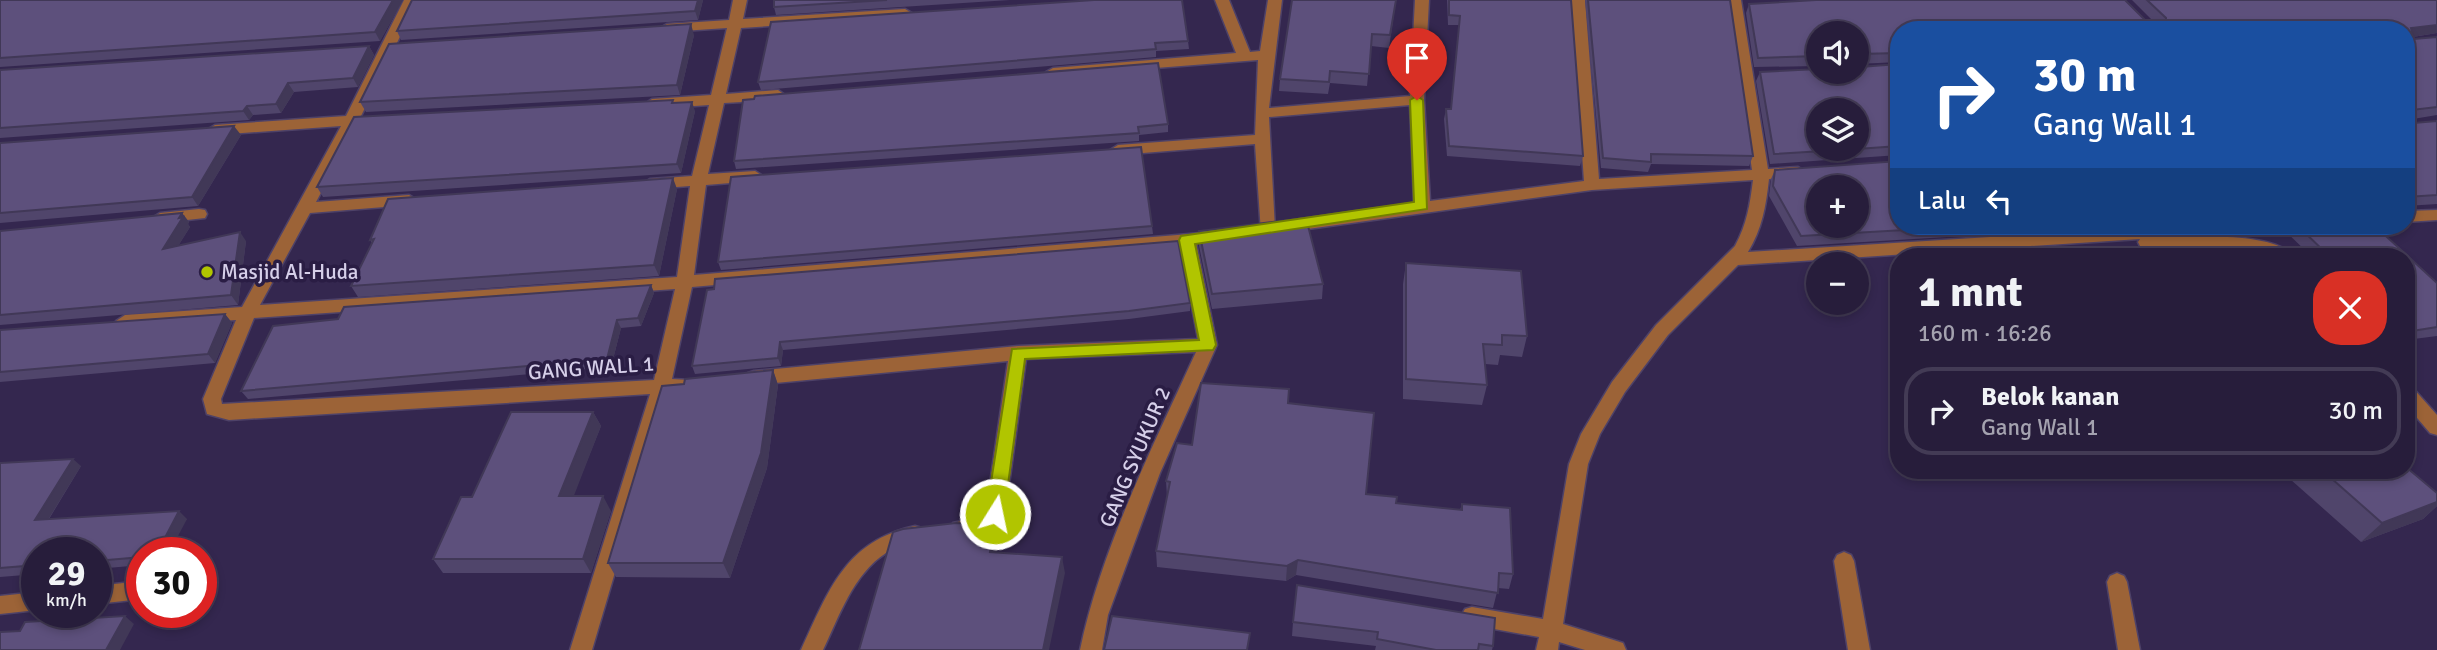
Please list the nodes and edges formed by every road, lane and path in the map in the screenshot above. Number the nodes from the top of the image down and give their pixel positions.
1 (411, 0) edge
2 (740, 0) edge
3 (1222, 0) edge
4 (1276, 0) edge
5 (1422, 0) edge
6 (1578, 0) edge
7 (1739, 4) edge
8 (924, 12) edge
9 (735, 23) junction
10 (652, 29) edge
11 (1266, 54) junction
12 (1244, 55) junction
13 (1036, 73) edge
14 (801, 93) edge
15 (718, 100) junction
16 (1417, 100) junction
17 (636, 104) edge
18 (1261, 113) junction
19 (379, 119) edge
20 (352, 120) junction
21 (203, 131) edge
22 (1262, 139) junction
23 (1098, 151) edge
24 (1816, 170) edge
25 (768, 175) edge
26 (1760, 175) junction
27 (699, 180) junction
28 (631, 185) edge
29 (1591, 185) junction
30 (427, 199) edge
31 (1422, 206) junction
32 (304, 208) junction
33 (199, 214) dead end
34 (2437, 215) edge
35 (2415, 216) edge
36 (146, 219) edge
37 (1254, 230) junction
38 (2110, 235) edge
39 (2094, 236) junction
40 (1187, 240) junction
41 (1908, 248) edge
42 (2269, 248) edge
43 (1890, 249) edge
44 (1737, 259) junction
45 (685, 282) junction
46 (248, 312) junction
47 (107, 322) edge
48 (1208, 345) junction
49 (1018, 353) junction
50 (741, 380) edge
51 (700, 384) edge
52 (661, 387) junction
53 (2415, 402) edge
54 (2437, 428) edge
55 (1844, 561) dead end
56 (2117, 582) dead end
57 (21, 603) edge
58 (0, 605) edge
59 (1458, 614) edge
60 (1549, 640) edge
61 (581, 650) edge
62 (812, 650) edge
63 (1091, 650) edge
64 (1615, 650) edge
65 (1859, 650) edge
66 (2129, 650) edge

1 - 20 street
2 - 9 street
3 - 12 street
4 - 11 street
5 - 16 street
6 - 29 street
7 - 26 street
8 - 9 street
9 - 10 street
9 - 15 street
11 - 12 street
11 - 18 street
12 - 13 street
14 - 15 street
15 - 17 street
15 - 27 street
16 - 18 street
16 - 31 street
18 - 22 street
19 - 20 street
20 - 21 street
20 - 32 street
22 - 23 street
22 - 37 street
24 - 26 street
25 - 27 street
26 - 29 street
26 - 44 street
27 - 28 street
27 - 45 street
29 - 31 street
30 - 32 street
31 - 37 street
32 - 46 street
33 - 36 street
34 - 35 street
37 - 40 street
38 - 39 street
39 - 41 street
39 - 42 street
40 - 45 street
40 - 48 street
43 - 44 street
44 - 60 street
45 - 46 street
45 - 52 street
46 - 47 street
46 - 52 street, GANG WALL 1
48 - 49 street
48 - 63 street, GANG SYUKUR 2
49 - 50 street
49 - 62 street
51 - 52 street, GANG WALL 1
52 - 61 street
53 - 54 street
55 - 65 street
56 - 66 street
57 - 58 street
59 - 60 street
60 - 64 street

